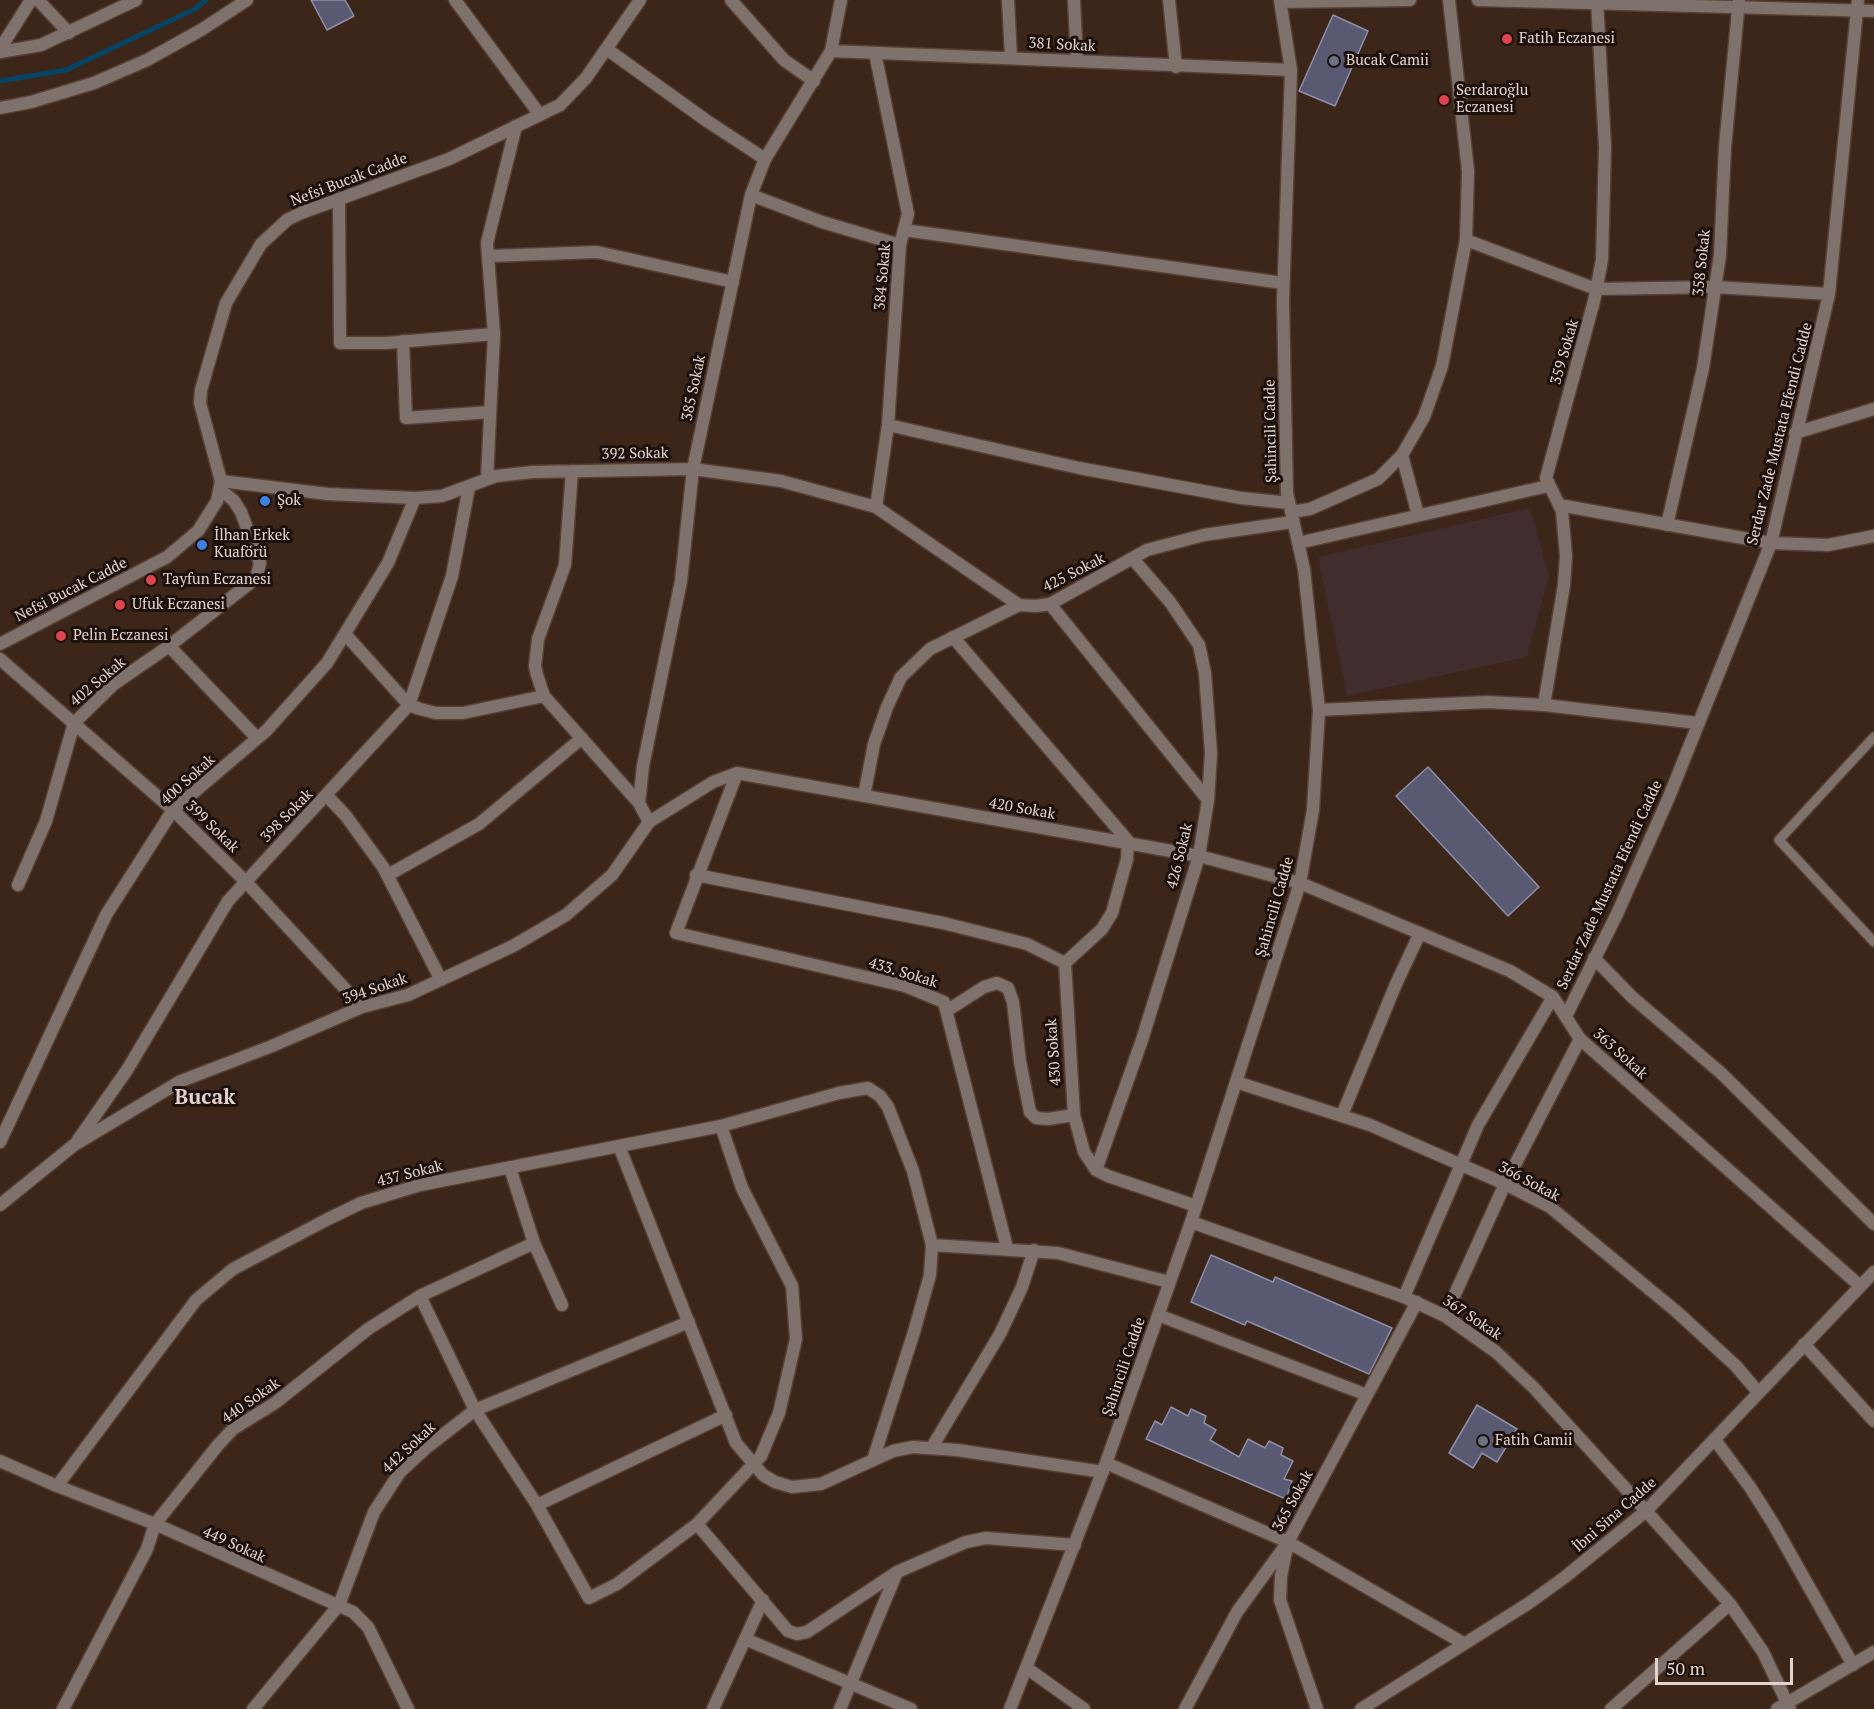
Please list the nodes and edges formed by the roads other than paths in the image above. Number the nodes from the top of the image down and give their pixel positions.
1 (31, 0) edge
2 (38, 0) edge
3 (135, 0) edge
4 (247, 0) edge
5 (455, 0) edge
6 (640, 0) edge
7 (731, 0) edge
8 (841, 0) edge
9 (1008, 0) edge
10 (1074, 0) edge
11 (1169, 0) edge
12 (1410, 0) edge
13 (1449, 0) edge
14 (1478, 0) edge
15 (1280, 1) edge
16 (1597, 2) edge
17 (1739, 5) edge
18 (1858, 5) edge
19 (1874, 11) edge
20 (69, 33) junction
21 (608, 50) junction
22 (0, 51) edge
23 (831, 51) junction
24 (875, 53) junction
25 (1011, 57) junction
26 (1077, 61) junction
27 (1176, 67) junction
28 (1291, 70) junction
29 (814, 81) junction
30 (0, 108) edge
31 (540, 115) junction
32 (516, 126) junction
33 (765, 159) junction
34 (751, 195) junction
35 (339, 199) junction
36 (904, 230) junction
37 (1466, 240) junction
38 (900, 245) junction
39 (490, 256) junction
40 (733, 282) junction
41 (1283, 283) junction
42 (1715, 287) junction
43 (1596, 289) junction
44 (1829, 294) junction
45 (494, 334) junction
46 (403, 341) junction
47 (1874, 409) edge
48 (490, 412) junction
49 (888, 425) junction
50 (1795, 433) junction
51 (1402, 455) junction
52 (693, 468) junction
53 (572, 471) junction
54 (487, 480) junction
55 (221, 485) junction
56 (1548, 486) junction
57 (469, 487) junction
58 (416, 498) junction
59 (1558, 505) junction
60 (876, 507) junction
61 (1290, 507) junction
62 (1418, 515) junction
63 (1667, 525) junction
64 (1874, 536) edge
65 (1298, 543) junction
66 (1770, 543) junction
67 (1133, 559) junction
68 (1050, 604) junction
69 (1019, 605) junction
70 (345, 634) junction
71 (952, 637) junction
72 (0, 644) edge
73 (169, 646) junction
74 (0, 659) edge
75 (544, 696) junction
76 (409, 705) junction
77 (1544, 705) junction
78 (1319, 710) junction
79 (74, 723) junction
80 (1698, 723) junction
81 (1874, 737) edge
82 (257, 738) junction
83 (582, 738) junction
84 (737, 773) junction
85 (327, 796) junction
86 (864, 796) junction
87 (1208, 800) junction
88 (639, 803) junction
89 (173, 810) junction
90 (649, 822) junction
91 (1128, 841) junction
92 (1199, 856) junction
93 (388, 875) junction
94 (696, 875) junction
95 (245, 880) junction
96 (1300, 883) junction
97 (18, 885) dead end
98 (1420, 933) junction
99 (1874, 942) edge
100 (1594, 958) junction
101 (1065, 963) junction
102 (441, 980) junction
103 (1553, 997) junction
104 (362, 1007) junction
105 (948, 1010) junction
106 (1566, 1016) junction
107 (1580, 1039) junction
108 (1236, 1082) junction
109 (1074, 1115) junction
110 (1342, 1115) junction
111 (721, 1126) junction
112 (0, 1142) edge
113 (74, 1145) junction
114 (620, 1146) junction
115 (1461, 1164) junction
116 (510, 1168) junction
117 (1096, 1170) junction
118 (1505, 1184) junction
119 (0, 1205) edge
120 (1196, 1206) junction
121 (1191, 1222) junction
122 (1874, 1224) edge
123 (534, 1243) junction
124 (932, 1245) junction
125 (1007, 1248) junction
126 (1034, 1250) junction
127 (1874, 1272) edge
128 (1168, 1282) junction
129 (1859, 1285) junction
130 (420, 1296) junction
131 (1404, 1297) junction
132 (1417, 1302) junction
133 (562, 1305) dead end
134 (1158, 1315) junction
135 (1445, 1316) junction
136 (689, 1322) junction
137 (1804, 1344) junction
138 (1758, 1392) junction
139 (1367, 1395) junction
140 (475, 1410) junction
141 (726, 1415) junction
142 (1874, 1421) edge
143 (1715, 1440) junction
144 (932, 1448) junction
145 (873, 1460) junction
146 (0, 1461) edge
147 (753, 1462) junction
148 (1104, 1467) junction
149 (57, 1486) junction
150 (537, 1505) junction
151 (1646, 1511) junction
152 (155, 1524) junction
153 (697, 1524) junction
154 (1288, 1542) junction
155 (1075, 1545) junction
156 (897, 1572) junction
157 (763, 1600) junction
158 (1730, 1604) junction
159 (339, 1605) junction
160 (745, 1639) junction
161 (1462, 1643) junction
162 (1874, 1652) edge
163 (1853, 1665) junction
164 (1028, 1669) junction
165 (849, 1685) junction
166 (1785, 1707) edge
167 (63, 1709) edge
168 (253, 1709) edge
169 (408, 1709) edge
170 (713, 1709) edge
171 (840, 1709) edge
172 (911, 1709) edge
173 (1010, 1709) edge
174 (1084, 1709) edge
175 (1185, 1709) edge
176 (1317, 1709) edge
177 (1361, 1709) edge
178 (1611, 1709) edge

1 - 22 street
2 - 20 street
3 - 20 street
4 - 30 street
5 - 31 street
6 - 21 street, Nefsi Bucak Cadde
7 - 29 street
8 - 23 street, 385 Sokak
9 - 25 street
10 - 26 street
11 - 27 street
12 - 15 street
13 - 37 street
14 - 16 street
15 - 28 street, Şahincili Cadde
16 - 17 street
16 - 43 street, 359 Sokak
17 - 18 street
17 - 42 street, 358 Sokak
18 - 19 street
18 - 44 street, Serdar Zade Mustata Efendi Cadde
20 - 22 street
21 - 31 street, Nefsi Bucak Cadde
21 - 33 street
23 - 24 street, 381 Sokak
23 - 29 street, 385 Sokak
24 - 25 street, 381 Sokak
24 - 36 street, 384 Sokak
25 - 26 street, 381 Sokak
26 - 27 street, 381 Sokak
27 - 28 street, 381 Sokak
28 - 41 street, Şahincili Cadde
29 - 33 street, 385 Sokak
31 - 32 street, Nefsi Bucak Cadde
32 - 35 street, Nefsi Bucak Cadde
32 - 39 street
33 - 34 street, 385 Sokak
34 - 38 street
34 - 40 street, 385 Sokak
35 - 46 street
35 - 55 street, Nefsi Bucak Cadde
36 - 38 street, 384 Sokak
36 - 41 street
37 - 43 street
37 - 51 street
38 - 49 street, 384 Sokak
39 - 40 street
39 - 45 street
40 - 52 street, 385 Sokak
41 - 61 street, Şahincili Cadde
42 - 43 street
42 - 44 street
42 - 63 street, 358 Sokak
43 - 56 street, 359 Sokak
44 - 50 street, Serdar Zade Mustata Efendi Cadde
45 - 46 street
45 - 48 street
46 - 48 street
47 - 50 street
48 - 54 street
49 - 60 street, 384 Sokak
49 - 61 street
50 - 66 street, Serdar Zade Mustata Efendi Cadde
51 - 61 street
51 - 62 street
52 - 53 street, 392 Sokak
52 - 60 street, 392 Sokak
52 - 88 street, 385 Sokak
53 - 54 street, 392 Sokak
53 - 75 street
54 - 57 street, 392 Sokak
55 - 58 street, 392 Sokak
55 - 72 street, Nefsi Bucak Cadde
55 - 73 street, 402 Sokak
56 - 59 street
56 - 62 street
57 - 58 street, 392 Sokak
57 - 76 street, 398 Sokak
58 - 70 street, 400 Sokak
59 - 63 street
59 - 77 street
60 - 69 street, 392 Sokak
61 - 65 street, Şahincili Cadde
61 - 67 street, 425 Sokak
62 - 65 street
63 - 66 street
64 - 66 street
65 - 78 street, Şahincili Cadde
66 - 80 street, Serdar Zade Mustata Efendi Cadde
67 - 68 street, 425 Sokak
67 - 87 street, 426 Sokak
68 - 69 street, 425 Sokak
68 - 87 street
69 - 71 street, 425 Sokak
70 - 76 street
70 - 82 street, 400 Sokak
71 - 86 street, 425 Sokak
71 - 91 street
73 - 79 street, 402 Sokak
73 - 82 street
74 - 79 street, 399 Sokak
75 - 76 street
75 - 83 street
76 - 85 street, 398 Sokak
77 - 78 street
77 - 80 street
78 - 96 street, Şahincili Cadde
79 - 89 street, 399 Sokak
79 - 97 street, 402 Sokak
80 - 100 street, Serdar Zade Mustata Efendi Cadde
81 - 99 lane
82 - 89 street, 400 Sokak
83 - 88 street
83 - 93 street
84 - 86 street, 420 Sokak
84 - 90 street, 394 Sokak
84 - 94 street
85 - 93 street
85 - 95 street, 398 Sokak
86 - 91 street, 420 Sokak
87 - 92 street, 426 Sokak
88 - 90 street
89 - 95 street, 399 Sokak
89 - 112 street, 400 Sokak
90 - 102 street, 394 Sokak
91 - 92 street, 420 Sokak
91 - 101 street
92 - 96 street, 420 Sokak
92 - 117 street, 426 Sokak
93 - 102 street
94 - 101 street
94 - 105 street, 433. Sokak
95 - 104 street, 399 Sokak
95 - 113 street, 398 Sokak
96 - 98 street, 363 Sokak
96 - 108 street, Şahincili Cadde
98 - 103 street, 363 Sokak
98 - 110 street
100 - 106 street, Serdar Zade Mustata Efendi Cadde
100 - 122 street
101 - 109 street, 430 Sokak
102 - 104 street, 394 Sokak
103 - 106 street, 363 Sokak
103 - 115 street
104 - 113 street, 394 Sokak
105 - 109 street
105 - 125 street
106 - 107 street, 363 Sokak
107 - 118 street
107 - 129 street, 363 Sokak
108 - 110 street, 366 Sokak
108 - 120 street, Şahincili Cadde
109 - 117 street, 430 Sokak
110 - 115 street, 366 Sokak
111 - 114 street, 437 Sokak
111 - 124 street, 437 Sokak
111 - 147 street
113 - 119 street, 394 Sokak
114 - 116 street, 437 Sokak
114 - 136 street
115 - 118 street, 366 Sokak
115 - 131 street
116 - 123 street
116 - 149 street, 437 Sokak
117 - 120 street
118 - 135 street
118 - 138 street, 366 Sokak
120 - 121 street, Şahincili Cadde
121 - 128 street, Şahincili Cadde
121 - 131 street, 367 Sokak
123 - 130 street, 440 Sokak
123 - 133 street
124 - 125 street
124 - 145 street
125 - 126 street
126 - 128 street
126 - 144 street
127 - 129 street, İbni Sina Cadde
128 - 134 street, Şahincili Cadde
129 - 137 street, İbni Sina Cadde
130 - 140 street
130 - 152 street, 440 Sokak
131 - 132 street, 367 Sokak
132 - 135 street, 367 Sokak
132 - 139 street, 365 Sokak
134 - 139 street
134 - 148 street, Şahincili Cadde
135 - 151 street, 367 Sokak
136 - 140 street, 442 Sokak
136 - 141 street
137 - 138 street, İbni Sina Cadde
137 - 142 street
138 - 143 street, İbni Sina Cadde
139 - 154 street, 365 Sokak
140 - 150 street
140 - 159 street, 442 Sokak
141 - 147 street
141 - 150 street
143 - 151 street, İbni Sina Cadde
143 - 163 street
144 - 145 street
144 - 148 street
145 - 147 street
146 - 149 street, 449 Sokak
147 - 153 street
148 - 154 street
148 - 155 street, Şahincili Cadde
149 - 152 street, 449 Sokak
150 - 153 street
151 - 158 street, 367 Sokak
151 - 161 street, İbni Sina Cadde
152 - 159 street, 449 Sokak
152 - 167 street, 440 Sokak
153 - 157 street
154 - 161 street
154 - 175 street, 365 Sokak
154 - 176 street
155 - 156 street
155 - 164 street, Şahincili Cadde
156 - 157 street
156 - 165 street
157 - 160 street
158 - 166 street, 367 Sokak
158 - 178 street
159 - 168 street, 442 Sokak
159 - 169 street, 449 Sokak
160 - 165 street
160 - 170 street
161 - 177 street, İbni Sina Cadde
162 - 163 street
163 - 166 street
164 - 173 street, Şahincili Cadde
164 - 174 street
165 - 171 street
165 - 172 street

